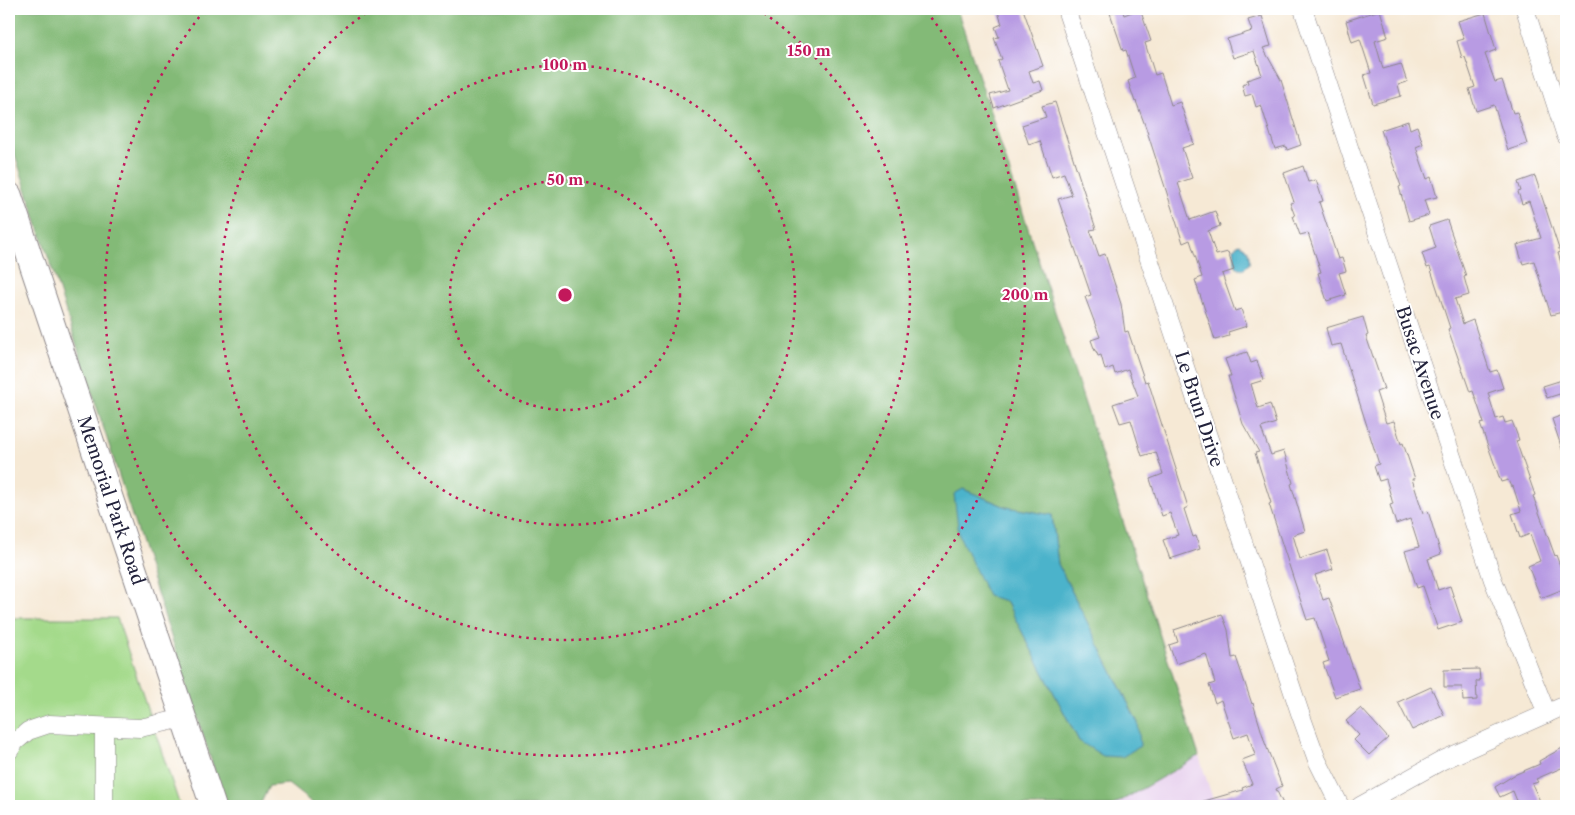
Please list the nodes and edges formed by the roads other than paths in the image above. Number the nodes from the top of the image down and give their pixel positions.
1 (1066, 9) edge
2 (1303, 9) edge
3 (1525, 9) edge
4 (1566, 136) edge
5 (9, 195) edge
6 (1566, 705) edge
7 (1547, 714) junction
8 (184, 718) junction
9 (104, 726) junction
10 (9, 751) edge
11 (104, 806) edge
12 (213, 806) edge
13 (1340, 806) edge
14 (1360, 806) edge

1 - 13 street, Le Brun Drive
2 - 7 street, Busac Avenue
3 - 4 street
5 - 8 street, Memorial Park Road
6 - 7 street
7 - 14 street
8 - 9 street
8 - 12 street, Memorial Park Road
9 - 10 street
9 - 11 street

